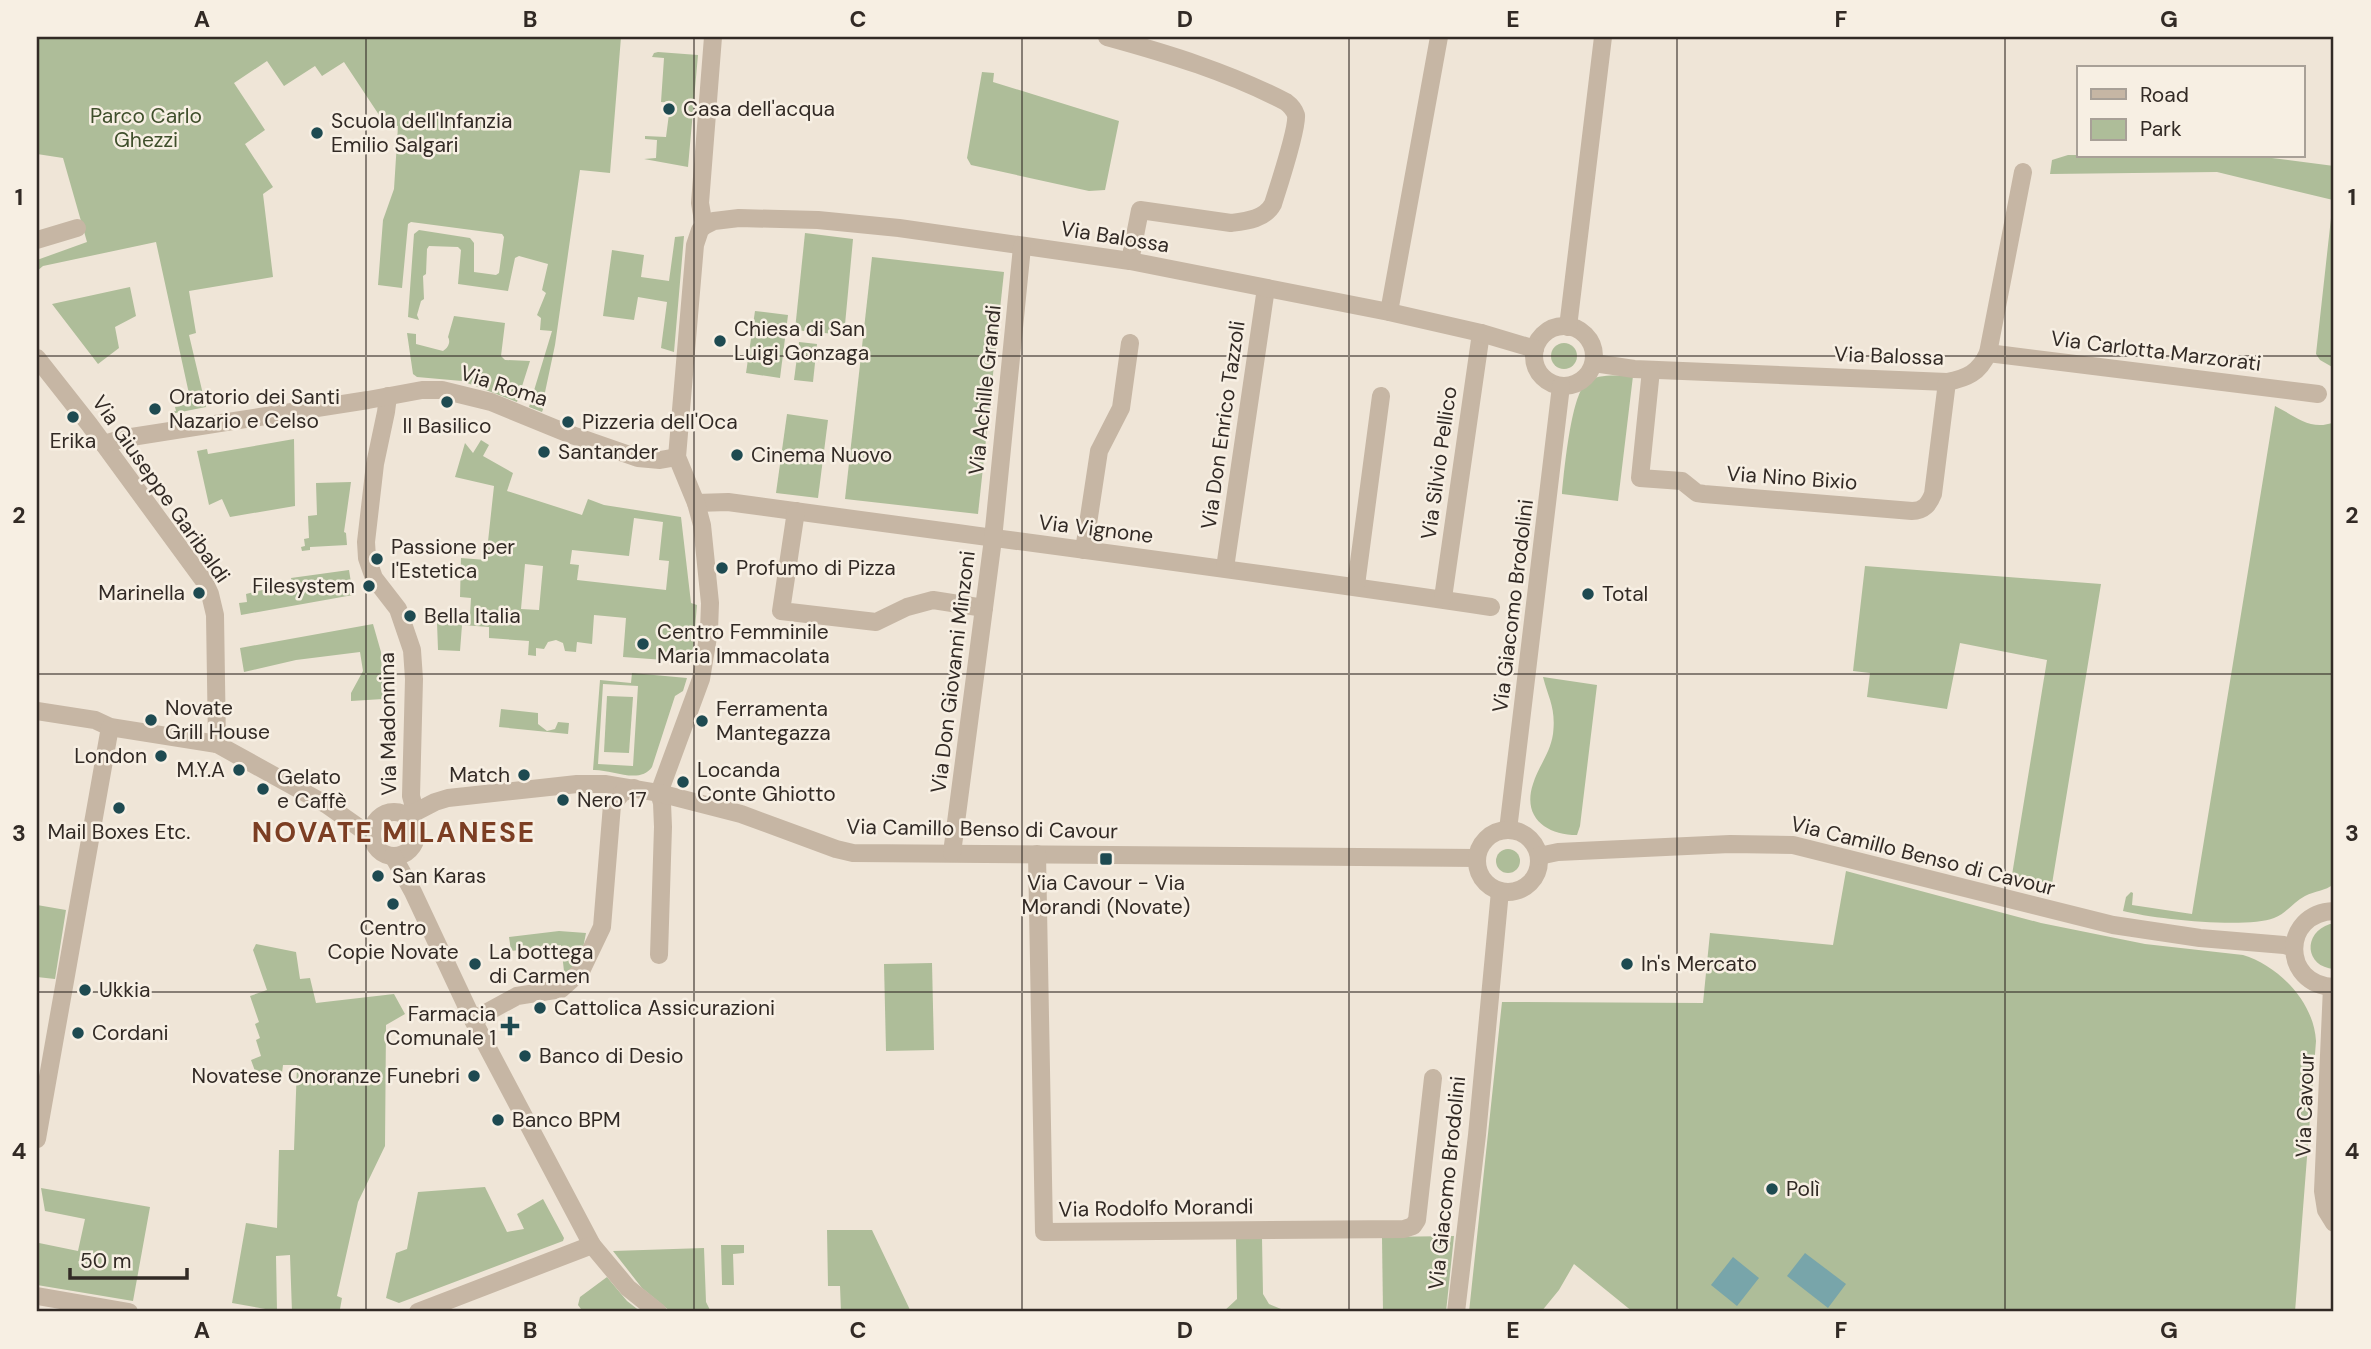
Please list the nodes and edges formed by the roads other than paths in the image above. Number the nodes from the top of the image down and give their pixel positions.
1 (713, 37) edge
2 (1107, 37) edge
3 (1439, 37) edge
4 (1603, 37) edge
5 (2023, 172) dead end
6 (704, 226) junction
7 (77, 228) dead end
8 (37, 240) edge
9 (1022, 247) junction
10 (1130, 261) junction
11 (1266, 289) junction
12 (1389, 312) junction
13 (1568, 327) junction
14 (1480, 333) junction
15 (1130, 343) dead end
16 (1535, 348) junction
17 (1988, 353) junction
18 (37, 358) edge
19 (1594, 363) junction
20 (1651, 370) junction
21 (1947, 382) junction
22 (1561, 386) junction
23 (2318, 394) dead end
24 (388, 396) junction
25 (1381, 396) dead end
26 (104, 444) junction
27 (677, 457) junction
28 (696, 503) junction
29 (796, 511) junction
30 (993, 539) junction
31 (1084, 550) junction
32 (1225, 568) junction
33 (1356, 585) junction
34 (1443, 598) junction
35 (1490, 607) dead end
36 (984, 608) junction
37 (37, 711) edge
38 (110, 727) junction
39 (217, 744) junction
40 (634, 788) junction
41 (659, 793) junction
42 (411, 813) junction
43 (1508, 830) junction
44 (372, 836) junction
45 (401, 853) junction
46 (952, 853) junction
47 (1037, 854) junction
48 (1539, 856) junction
49 (1477, 858) junction
50 (1500, 891) junction
51 (2334, 911) edge
52 (2294, 948) junction
53 (659, 955) dead end
54 (2333, 987) edge
55 (473, 1020) junction
56 (1433, 1078) dead end
57 (37, 1139) edge
58 (2334, 1223) edge
59 (592, 1244) junction
60 (37, 1296) edge
61 (129, 1312) edge
62 (418, 1312) edge
63 (658, 1312) edge
64 (1456, 1312) edge

1 - 6 street
2 - 10 street
3 - 12 street
4 - 13 street
5 - 17 street
6 - 9 street, Via Balossa
6 - 27 street
7 - 8 street
9 - 10 street, Via Balossa
9 - 30 street, Via Achille Grandi
10 - 11 street, Via Balossa
11 - 12 street, Via Balossa
11 - 32 street, Via Don Enrico Tazzoli
12 - 14 street, Via Balossa
13 - 16 street
13 - 19 street
14 - 16 street, Via Balossa
14 - 34 street, Via Silvio Pellico
15 - 31 street
16 - 22 street
17 - 21 street, Via Balossa
17 - 23 street, Via Carlotta Marzorati
18 - 26 street, Via Giuseppe Garibaldi
19 - 20 street, Via Balossa
19 - 22 street
20 - 21 street, Via Balossa
20 - 21 street, Via Nino Bixio
22 - 43 street, Via Giacomo Brodolini
24 - 26 street, Via Roma
24 - 27 street, Via Roma
24 - 42 street, Via Madonnina
25 - 33 street
26 - 39 street, Via Giuseppe Garibaldi
27 - 28 street
28 - 29 street, Via Vignone
28 - 41 street
29 - 30 street, Via Vignone
29 - 36 street
30 - 31 street, Via Vignone
30 - 36 street, Via Don Giovanni Minzoni
31 - 32 street, Via Vignone
32 - 33 street, Via Vignone
33 - 34 street, Via Vignone
34 - 35 street, Via Vignone
36 - 46 street, Via Don Giovanni Minzoni
37 - 38 street
38 - 39 street
38 - 57 street
39 - 44 street
40 - 41 street, Via Camillo Benso di Cavour
40 - 42 street, Via Camillo Benso di Cavour
40 - 55 street
41 - 46 street, Via Camillo Benso di Cavour
41 - 53 street
42 - 44 street
42 - 45 street
43 - 48 street
43 - 49 street
44 - 45 street
45 - 55 street
46 - 47 street, Via Camillo Benso di Cavour
47 - 49 street, Via Camillo Benso di Cavour
47 - 56 street, Via Rodolfo Morandi
48 - 50 street
48 - 52 street, Via Camillo Benso di Cavour
49 - 50 street
50 - 64 street, Via Giacomo Brodolini
51 - 52 street
52 - 54 street
54 - 58 street, Via Cavour
55 - 59 street
59 - 62 street
59 - 63 street
60 - 61 street

